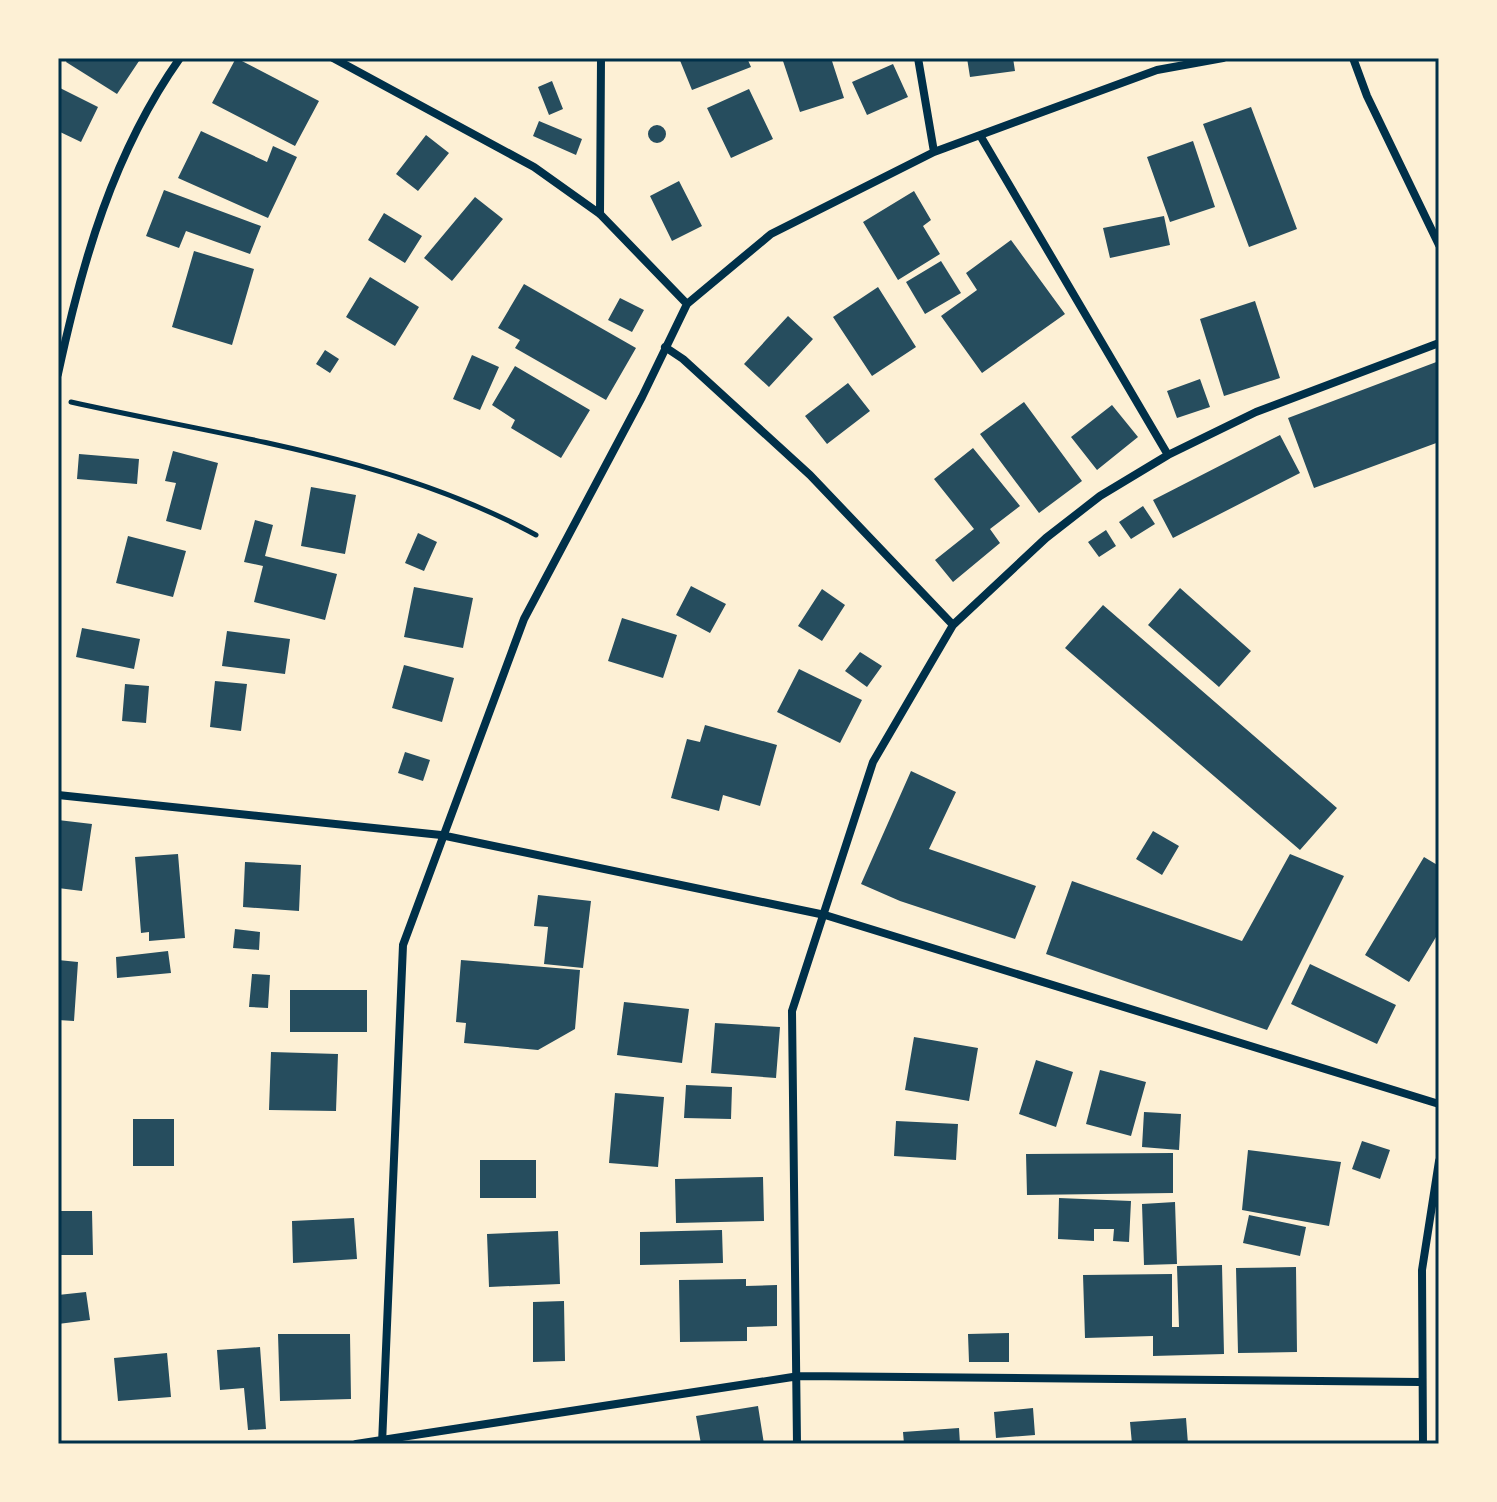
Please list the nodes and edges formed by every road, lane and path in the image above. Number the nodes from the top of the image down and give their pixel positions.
1 (180, 58) edge
2 (333, 58) edge
3 (601, 58) edge
4 (918, 58) edge
5 (1223, 58) edge
6 (1353, 58) edge
7 (981, 137) junction
8 (934, 152) junction
9 (600, 214) junction
10 (1439, 245) edge
11 (687, 304) junction
12 (1439, 343) edge
13 (665, 347) junction
14 (58, 374) edge
15 (58, 399) edge
16 (1168, 455) junction
17 (561, 548) junction
18 (953, 625) junction
19 (58, 795) edge
20 (441, 835) junction
21 (825, 915) junction
22 (1439, 1104) edge
23 (1439, 1161) edge
24 (799, 1376) junction
25 (1420, 1382) junction
26 (382, 1441) edge
27 (356, 1444) edge
28 (797, 1444) edge
29 (1423, 1444) edge

1 - 14 street
2 - 9 street
3 - 9 street
4 - 8 street
5 - 7 street
6 - 10 street
7 - 8 street
7 - 16 street
8 - 11 street
9 - 11 street
11 - 13 street
12 - 16 street
13 - 17 street
13 - 18 street
15 - 17 path
16 - 18 street
17 - 20 street
18 - 21 street
19 - 20 street
20 - 21 street
20 - 26 street
21 - 22 street
21 - 24 street
23 - 25 street
24 - 25 street
24 - 26 street
24 - 28 street
25 - 29 street
26 - 27 street

